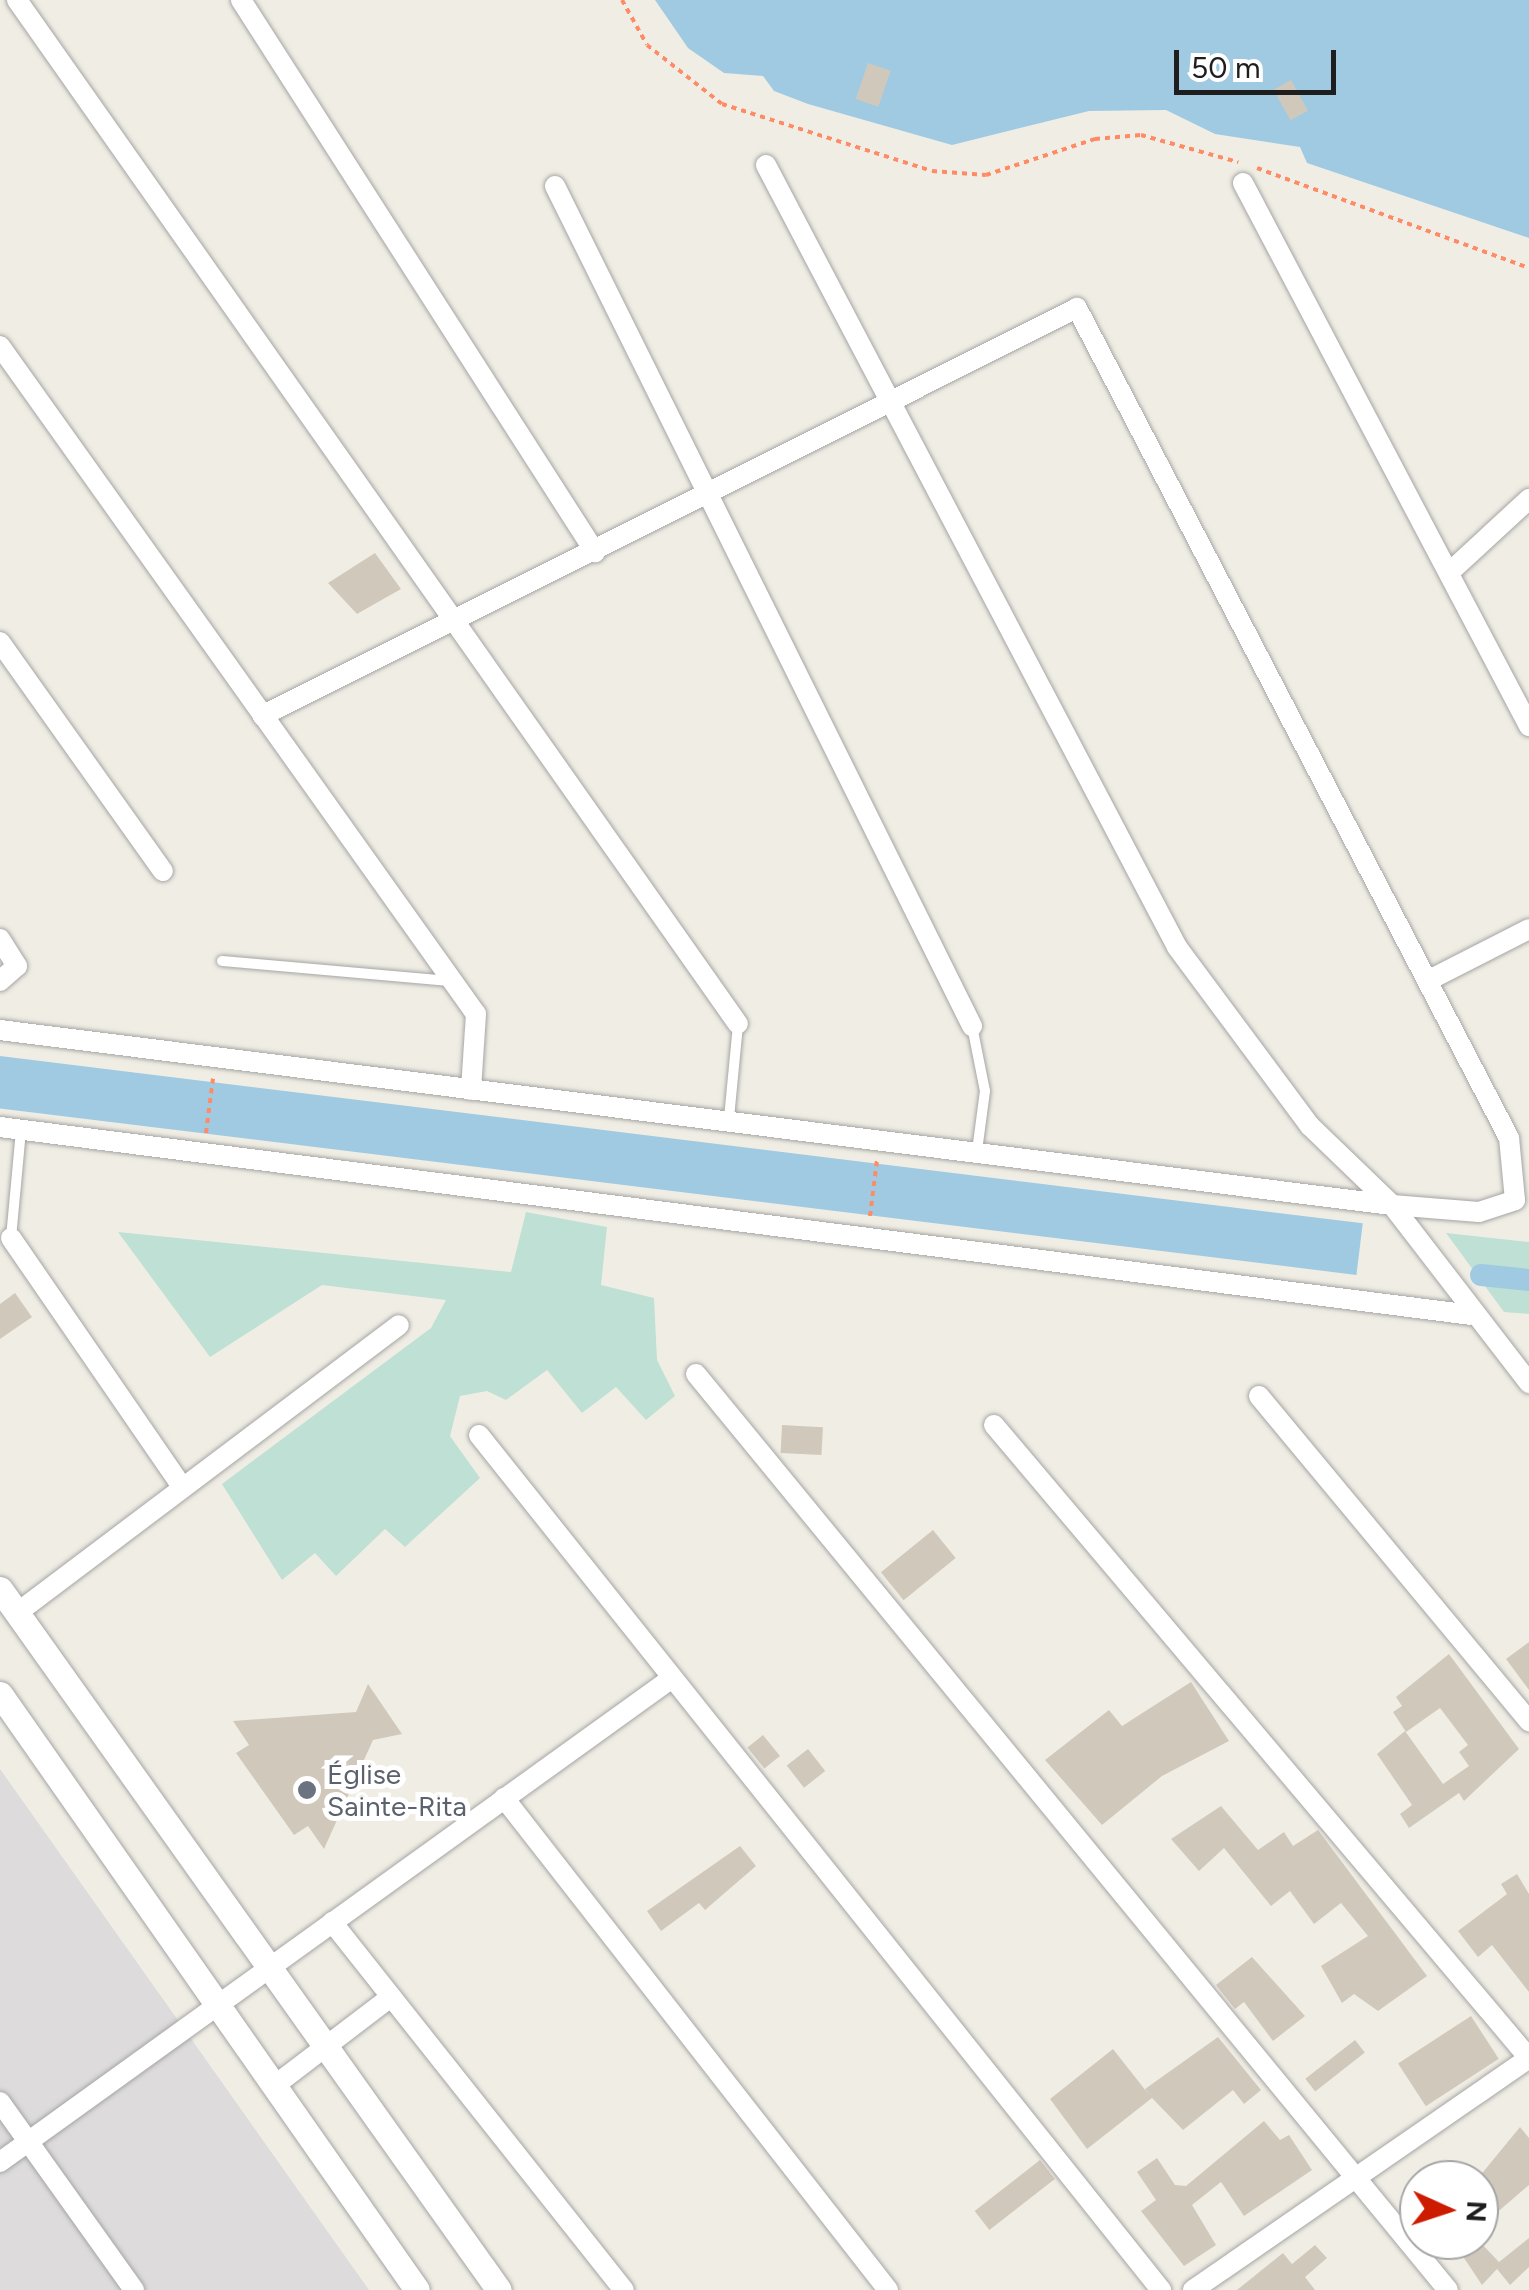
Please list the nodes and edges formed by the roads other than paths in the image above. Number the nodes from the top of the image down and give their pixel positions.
1 (17, 0) edge
2 (241, 0) edge
3 (766, 165) dead end
4 (1243, 183) dead end
5 (555, 186) dead end
6 (0, 346) edge
7 (896, 399) junction
8 (712, 491) junction
9 (1529, 499) edge
10 (596, 552) junction
11 (1452, 570) junction
12 (451, 626) junction
13 (0, 642) edge
14 (262, 716) junction
15 (1528, 720) edge
16 (163, 871) dead end
17 (1529, 929) edge
18 (0, 939) edge
19 (222, 961) dead end
20 (1429, 980) junction
21 (0, 981) edge
22 (454, 982) junction
23 (738, 1024) joint
24 (972, 1026) joint
25 (0, 1030) edge
26 (471, 1090) junction
27 (730, 1118) junction
28 (11, 1128) edge
29 (976, 1151) junction
30 (1392, 1205) junction
31 (11, 1238) joint
32 (1472, 1315) junction
33 (399, 1325) dead end
34 (696, 1374) dead end
35 (1529, 1384) edge
36 (1258, 1396) dead end
37 (994, 1425) dead end
38 (479, 1436) dead end
39 (183, 1488) junction
40 (0, 1589) edge
41 (17, 1614) junction
42 (672, 1678) junction
43 (0, 1694) edge
44 (1529, 1721) edge
45 (504, 1798) junction
46 (332, 1922) junction
47 (268, 1971) junction
48 (391, 1996) junction
49 (218, 2006) junction
50 (327, 2048) junction
51 (1529, 2058) edge
52 (274, 2086) junction
53 (0, 2102) edge
54 (28, 2142) junction
55 (0, 2162) edge
56 (1351, 2178) junction
57 (134, 2290) edge
58 (418, 2290) edge
59 (499, 2290) edge
60 (624, 2290) edge
61 (888, 2290) edge
62 (1161, 2290) edge
63 (1193, 2290) edge
64 (1448, 2290) edge

1 - 12 street
2 - 10 street
3 - 7 street
4 - 11 street
5 - 8 street
6 - 14 street
7 - 8 street
7 - 20 street
7 - 30 street
8 - 10 street
8 - 24 street
9 - 11 street
10 - 12 street
11 - 15 street
12 - 14 street
12 - 23 street
13 - 16 street
14 - 22 street
17 - 20 street
18 - 21 street
19 - 22 lane
20 - 30 street
22 - 26 street
23 - 27 lane
24 - 29 lane
25 - 26 street
26 - 27 street
27 - 29 street
28 - 31 lane
28 - 32 street
29 - 30 street
30 - 32 street
31 - 39 street
32 - 35 street
33 - 39 street
34 - 56 street
36 - 44 street
37 - 51 street
38 - 42 street
39 - 41 street
40 - 41 street
41 - 47 street
42 - 45 street
42 - 62 street
43 - 49 street
45 - 46 street
45 - 61 street
46 - 47 street
46 - 48 street
47 - 49 street
47 - 50 street
48 - 50 street
48 - 60 street
49 - 52 street
49 - 54 street
50 - 52 street
50 - 59 street
51 - 56 street
52 - 58 street
53 - 54 street
54 - 55 street
54 - 57 street
56 - 63 street
56 - 64 street

